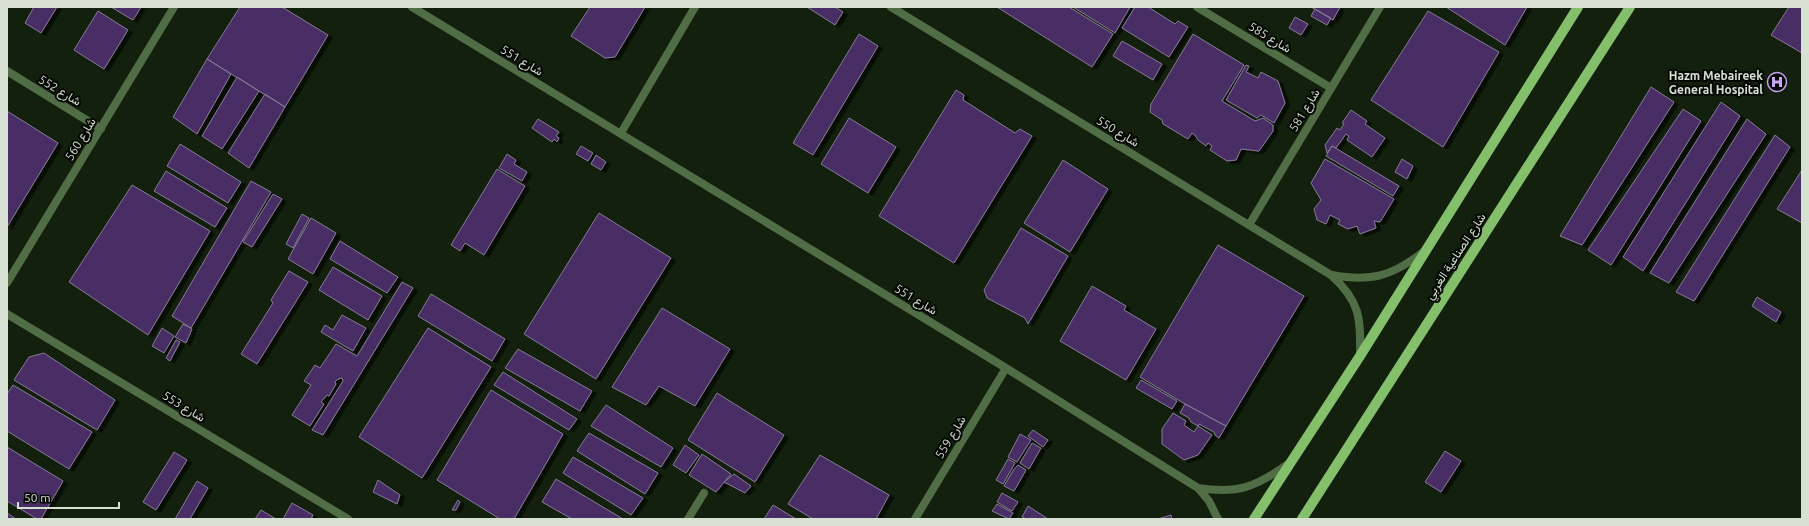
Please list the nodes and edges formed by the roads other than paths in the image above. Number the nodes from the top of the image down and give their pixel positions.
1 (174, 7) edge
2 (412, 7) edge
3 (695, 7) edge
4 (891, 7) edge
5 (1197, 7) edge
6 (1380, 7) edge
7 (1578, 7) edge
8 (1630, 7) edge
9 (7, 71) edge
10 (1331, 88) junction
11 (101, 128) junction
12 (621, 133) junction
13 (1249, 225) junction
14 (1426, 250) junction
15 (1331, 275) junction
16 (7, 283) edge
17 (7, 314) edge
18 (1360, 356) junction
19 (1006, 368) junction
20 (1292, 462) junction
21 (1198, 488) junction
22 (704, 493) dead end
23 (1304, 517) edge
24 (348, 519) edge
25 (688, 519) edge
26 (915, 519) edge
27 (1218, 519) edge
28 (1254, 519) edge

1 - 11 street, شارع 560
2 - 12 street, شارع 551
3 - 12 street
4 - 13 street, شارع 550
5 - 10 street, شارع 585
6 - 10 street, شارع 581
7 - 14 main road
8 - 23 main road, شارع الصناعية الغربي
9 - 11 street, شارع 552
10 - 13 street, شارع 581
11 - 16 street, شارع 560
12 - 19 street, شارع 551
13 - 15 street, شارع 550
14 - 15 street, شارع 550
14 - 18 main road
15 - 18 street, شارع 550
17 - 24 street, شارع 553
18 - 20 main road
19 - 21 street, شارع 551
19 - 26 street, شارع 559
20 - 21 street, شارع 551
20 - 28 main road
21 - 27 street, شارع 551
22 - 25 street

